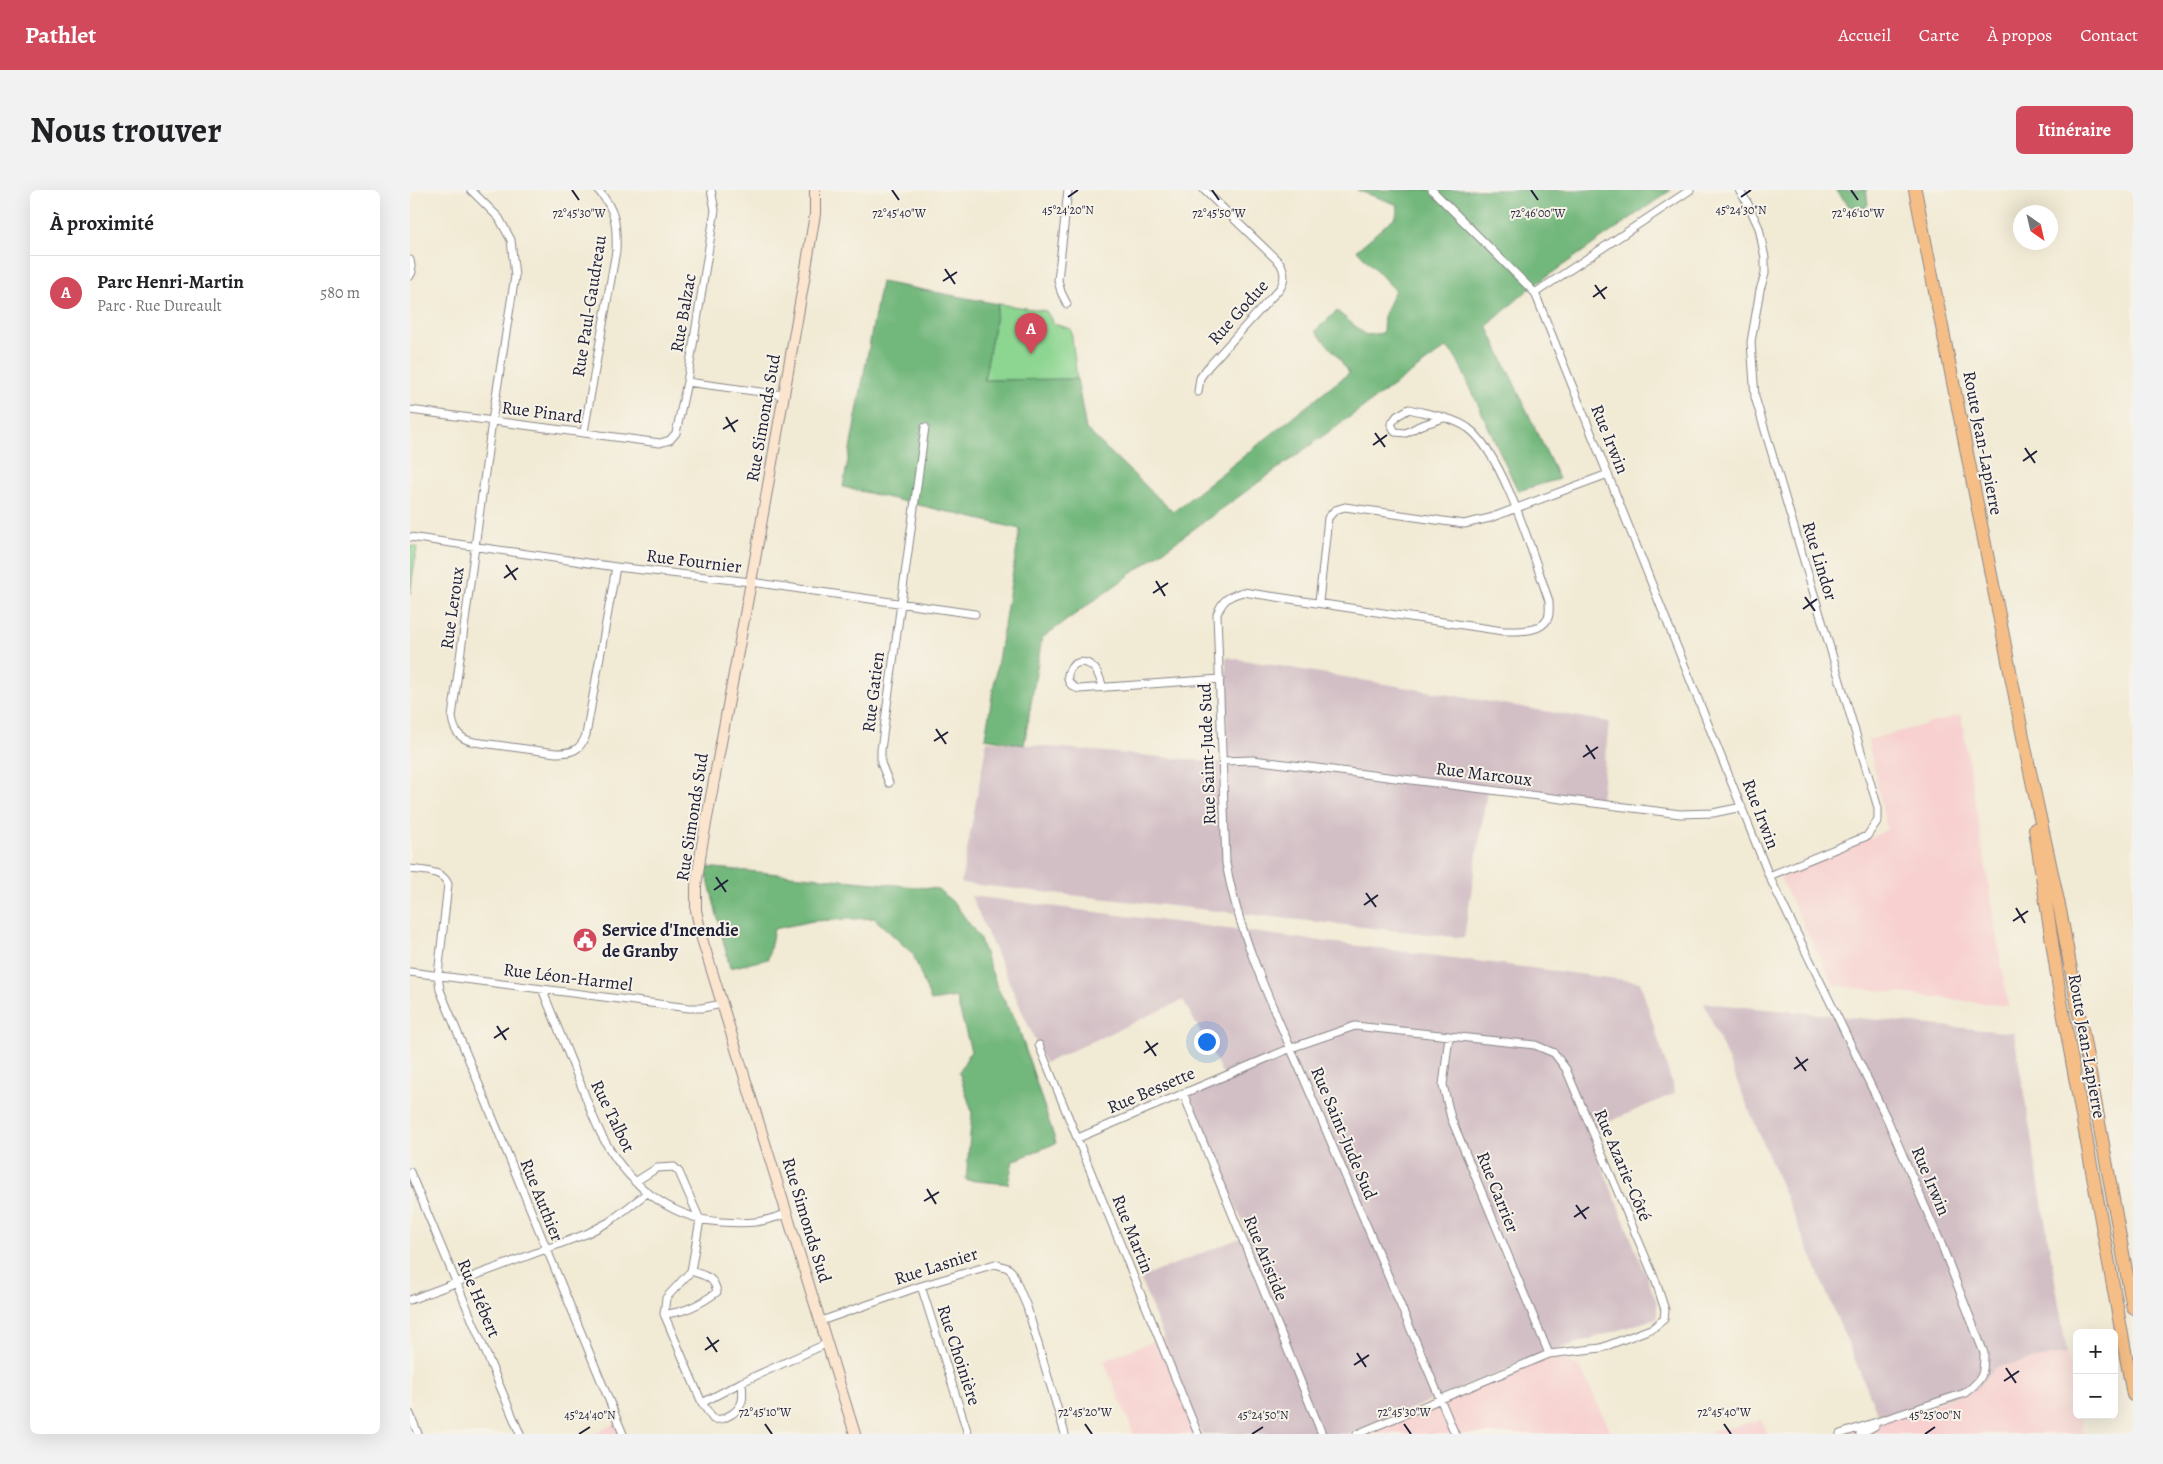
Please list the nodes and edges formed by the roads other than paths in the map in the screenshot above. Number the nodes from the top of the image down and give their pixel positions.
1 (471, 190) edge
2 (598, 190) edge
3 (711, 190) edge
4 (814, 190) edge
5 (1068, 190) edge
6 (1204, 190) edge
7 (1432, 190) edge
8 (1690, 190) edge
9 (1738, 190) edge
10 (1915, 190) edge
11 (410, 260) edge
12 (410, 276) edge
13 (1535, 293) junction
14 (1067, 304) dead end
15 (687, 382) junction
16 (1198, 392) dead end
17 (783, 395) junction
18 (410, 410) edge
19 (1444, 418) junction
20 (492, 421) junction
21 (926, 427) dead end
22 (584, 432) junction
23 (670, 440) joint
24 (1608, 474) junction
25 (1516, 507) junction
26 (410, 537) edge
27 (475, 545) junction
28 (616, 567) junction
29 (751, 582) junction
30 (1319, 602) junction
31 (900, 603) junction
32 (975, 614) dead end
33 (1220, 679) junction
34 (1103, 688) junction
35 (2016, 703) junction
36 (1222, 761) junction
37 (889, 783) dead end
38 (1742, 807) junction
39 (410, 869) edge
40 (1769, 876) junction
41 (410, 972) edge
42 (438, 976) junction
43 (542, 989) junction
44 (722, 1004) junction
45 (1449, 1036) junction
46 (1039, 1045) dead end
47 (1291, 1048) junction
48 (1183, 1093) junction
49 (1078, 1138) junction
50 (410, 1172) edge
51 (635, 1182) junction
52 (647, 1193) junction
53 (788, 1213) junction
54 (700, 1220) junction
55 (546, 1249) junction
56 (691, 1271) junction
57 (456, 1284) junction
58 (921, 1286) junction
59 (410, 1300) edge
60 (2133, 1308) edge
61 (664, 1314) junction
62 (821, 1321) junction
63 (828, 1343) junction
64 (1549, 1354) junction
65 (742, 1382) junction
66 (2133, 1395) edge
67 (1440, 1399) junction
68 (702, 1403) junction
69 (410, 1414) edge
70 (1888, 1420) junction
71 (418, 1434) edge
72 (520, 1434) edge
73 (623, 1434) edge
74 (855, 1434) edge
75 (968, 1434) edge
76 (1065, 1434) edge
77 (1198, 1434) edge
78 (1322, 1434) edge
79 (1357, 1434) edge
80 (1455, 1434) edge
81 (1840, 1434) edge
82 (1860, 1434) edge

1 - 20 street, Rue Leroux
2 - 22 street, Rue Paul-Gaudreau
3 - 15 street, Rue Balzac
4 - 17 street, Rue Simonds Sud
5 - 14 street
6 - 16 street, Rue Godue
7 - 13 street, Rue Irwin
8 - 13 street
9 - 40 street, Rue Lindor
10 - 35 highway, Route Jean-Lapierre
11 - 12 street
13 - 24 street, Rue Irwin
15 - 17 street
15 - 23 street, Rue Balzac
17 - 29 street, Rue Simonds Sud
18 - 20 street, Rue Pinard
19 - 19 street, Rue Saint-Jude Sud
19 - 25 street, Rue Saint-Jude Sud
20 - 22 street, Rue Pinard
20 - 27 street, Rue Leroux
21 - 31 street, Rue Gatien
22 - 23 street, Rue Pinard
24 - 25 street
24 - 38 street, Rue Irwin
25 - 30 street
25 - 30 street, Rue Saint-Jude Sud
26 - 27 street, Rue Fournier
27 - 28 street, Rue Fournier
27 - 28 street, Rue Leroux
28 - 29 street, Rue Fournier
29 - 31 street, Rue Fournier
29 - 44 street, Rue Simonds Sud
30 - 33 street, Rue Saint-Jude Sud
31 - 32 street, Rue Fournier
31 - 37 street, Rue Gatien
33 - 34 street
33 - 36 street, Rue Saint-Jude Sud
34 - 34 street
35 - 60 highway, Route Jean-Lapierre
35 - 66 highway, Route Jean-Lapierre
36 - 38 street, Rue Marcoux
36 - 47 street, Rue Saint-Jude Sud
38 - 40 street, Rue Irwin
39 - 42 street
40 - 70 street, Rue Irwin
41 - 42 street, Rue Léon-Harmel
42 - 43 street, Rue Léon-Harmel
42 - 55 street, Rue Authier
43 - 44 street, Rue Léon-Harmel
43 - 51 street, Rue Talbot
44 - 53 street, Rue Simonds Sud
45 - 47 street, Rue Azarie-Côté
45 - 64 street, Rue Carrier
45 - 64 street, Rue Azarie-Côté
46 - 49 street, Rue Martin
47 - 48 street, Rue Bessette
47 - 67 street, Rue Saint-Jude Sud
48 - 49 street, Rue Bessette
48 - 78 street, Rue Aristide
49 - 77 street, Rue Martin
50 - 57 street, Rue Hébert
51 - 52 street, Rue Talbot
51 - 54 street
52 - 54 street, Rue Talbot
52 - 55 street
53 - 54 street, Rue Talbot
53 - 62 street, Rue Simonds Sud
54 - 56 street
55 - 57 street
55 - 73 street, Rue Authier
56 - 61 street
56 - 61 street
57 - 59 street
57 - 72 street, Rue Hébert
58 - 62 street, Rue Lasnier
58 - 75 street, Rue Choinière
58 - 76 street, Rue Lasnier
61 - 68 street
62 - 63 street, Rue Simonds Sud
63 - 65 street
63 - 74 street, Rue Simonds Sud
64 - 67 street, Rue Azarie-Côté
65 - 68 street
65 - 68 street
67 - 79 street, Rue Azarie-Côté
67 - 80 street, Rue Saint-Jude Sud
69 - 71 street
70 - 81 street, Rue Irwin
70 - 82 street, Rue Irwin

